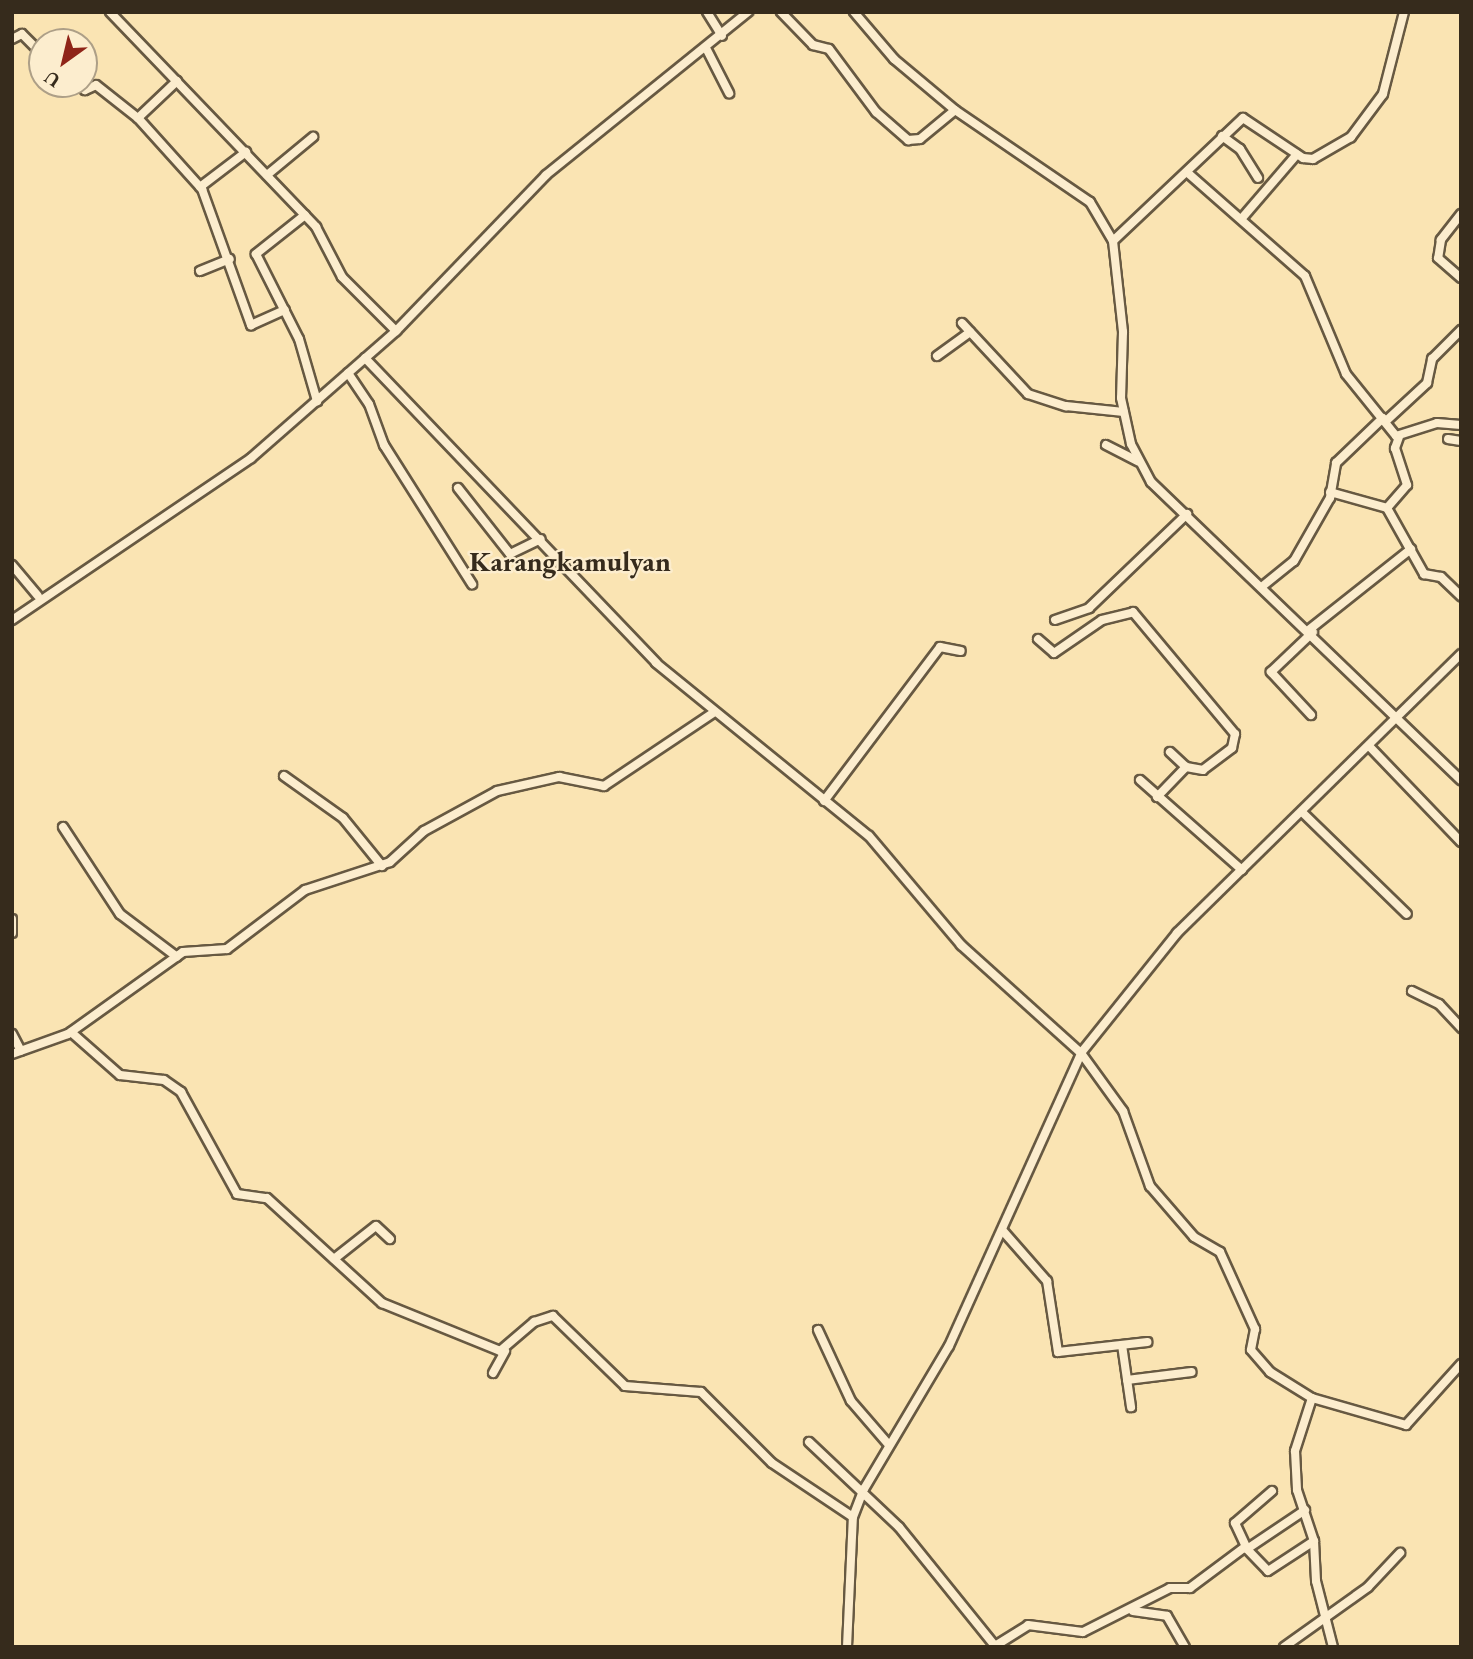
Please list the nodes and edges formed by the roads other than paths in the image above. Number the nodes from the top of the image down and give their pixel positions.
1 (110, 12) edge
2 (125, 12) edge
3 (707, 12) edge
4 (748, 12) edge
5 (781, 12) edge
6 (853, 12) edge
7 (1404, 12) edge
8 (118, 20) junction
9 (722, 36) junction
10 (12, 39) edge
11 (28, 40) edge
12 (706, 48) junction
13 (177, 81) junction
14 (98, 87) edge
15 (729, 93) dead end
16 (955, 110) junction
17 (138, 118) junction
18 (1222, 136) junction
19 (313, 137) dead end
20 (246, 152) junction
21 (1297, 154) junction
22 (1189, 174) junction
23 (267, 175) junction
24 (1258, 178) dead end
25 (200, 187) junction
26 (1461, 214) edge
27 (305, 215) junction
28 (1242, 218) junction
29 (1113, 241) junction
30 (230, 259) junction
31 (200, 271) dead end
32 (1461, 278) edge
33 (285, 310) junction
34 (962, 323) dead end
35 (1461, 330) edge
36 (396, 331) junction
37 (970, 332) junction
38 (937, 356) dead end
39 (365, 358) junction
40 (348, 373) junction
41 (317, 401) junction
42 (1124, 412) junction
43 (1384, 419) junction
44 (1461, 425) edge
45 (1399, 438) junction
46 (1448, 439) dead end
47 (1461, 441) edge
48 (1106, 445) dead end
49 (1138, 461) junction
50 (458, 488) dead end
51 (1330, 492) junction
52 (1387, 508) junction
53 (1187, 514) junction
54 (541, 539) junction
55 (1411, 549) junction
56 (12, 565) edge
57 (472, 584) dead end
58 (1265, 585) junction
59 (38, 596) junction
60 (1461, 596) edge
61 (12, 620) edge
62 (1055, 620) dead end
63 (1312, 630) junction
64 (1038, 639) dead end
65 (961, 651) dead end
66 (1461, 654) edge
67 (713, 713) junction
68 (1311, 715) dead end
69 (1394, 717) junction
70 (1369, 746) junction
71 (1170, 752) dead end
72 (1186, 767) junction
73 (284, 776) dead end
74 (1461, 779) edge
75 (1140, 780) dead end
76 (1157, 797) junction
77 (824, 801) junction
78 (1302, 812) junction
79 (63, 827) dead end
80 (1461, 842) edge
81 (382, 866) junction
82 (1241, 870) junction
83 (1407, 914) dead end
84 (12, 919) edge
85 (12, 933) edge
86 (177, 957) junction
87 (1412, 991) dead end
88 (1461, 1028) edge
89 (71, 1032) junction
90 (12, 1034) edge
91 (16, 1053) edge
92 (1081, 1053) junction
93 (1003, 1231) junction
94 (390, 1239) dead end
95 (334, 1259) junction
96 (818, 1330) dead end
97 (1147, 1342) dead end
98 (1122, 1345) junction
99 (505, 1350) junction
100 (1461, 1364) edge
101 (1192, 1372) dead end
102 (493, 1373) dead end
103 (1127, 1380) junction
104 (1312, 1398) junction
105 (1131, 1406) dead end
106 (809, 1442) dead end
107 (889, 1445) junction
108 (864, 1489) junction
109 (1272, 1491) dead end
110 (1304, 1510) junction
111 (853, 1517) junction
112 (1314, 1541) junction
113 (1247, 1549) junction
114 (1400, 1553) dead end
115 (1132, 1611) junction
116 (1326, 1619) junction
117 (847, 1647) edge
118 (1185, 1647) edge
119 (1284, 1647) edge
120 (1333, 1647) edge

1 - 8 street
2 - 8 street
3 - 9 street
4 - 9 street
5 - 16 street
6 - 16 street
7 - 21 street
8 - 13 street
9 - 12 street
10 - 11 street
12 - 15 street
12 - 36 street
13 - 17 street
13 - 20 street
14 - 17 street
16 - 29 street
17 - 25 street
18 - 21 street
18 - 22 street
18 - 24 street
19 - 23 street
20 - 23 street
20 - 25 street
21 - 28 street
22 - 28 street
22 - 29 street
23 - 27 street
25 - 30 street
26 - 32 street
27 - 33 street
27 - 36 street
28 - 43 street
29 - 42 street
30 - 31 street
30 - 33 street
33 - 41 street
34 - 37 street
35 - 43 street
36 - 39 street
37 - 38 street
37 - 42 street
39 - 40 street
39 - 54 street
40 - 41 street
40 - 57 street
41 - 59 street
42 - 49 street
43 - 45 street
43 - 51 street
44 - 45 street
45 - 52 street
46 - 47 street
48 - 49 street
49 - 53 street
50 - 54 street
51 - 52 street
51 - 58 street
52 - 55 street
53 - 58 street
53 - 62 street
54 - 67 street
55 - 60 street
55 - 63 street
56 - 59 street
58 - 63 street
59 - 61 street
63 - 68 street
63 - 69 street
64 - 72 street
65 - 77 street
66 - 69 street
67 - 77 street
67 - 81 street
69 - 70 street
69 - 74 street
70 - 78 street
70 - 80 street
71 - 72 street
72 - 76 street
73 - 81 street
75 - 76 street
76 - 82 street
77 - 92 street
78 - 82 street
78 - 83 street
79 - 86 street
81 - 86 street
82 - 92 street
84 - 85 street
86 - 89 street
87 - 88 street
89 - 91 street
89 - 95 street
90 - 91 street
92 - 93 street
92 - 104 street
93 - 98 street
93 - 107 street
94 - 95 street
95 - 99 street
96 - 107 street
97 - 98 street
98 - 103 street
99 - 102 street
99 - 111 street
100 - 104 street
101 - 103 street
103 - 105 street
104 - 110 street
106 - 108 street
107 - 108 street
108 - 111 street
108 - 115 street
109 - 113 street
110 - 112 street
110 - 113 street
111 - 117 street
112 - 113 street
112 - 116 street
113 - 115 street
114 - 116 street
115 - 118 street
116 - 119 street
116 - 120 street

